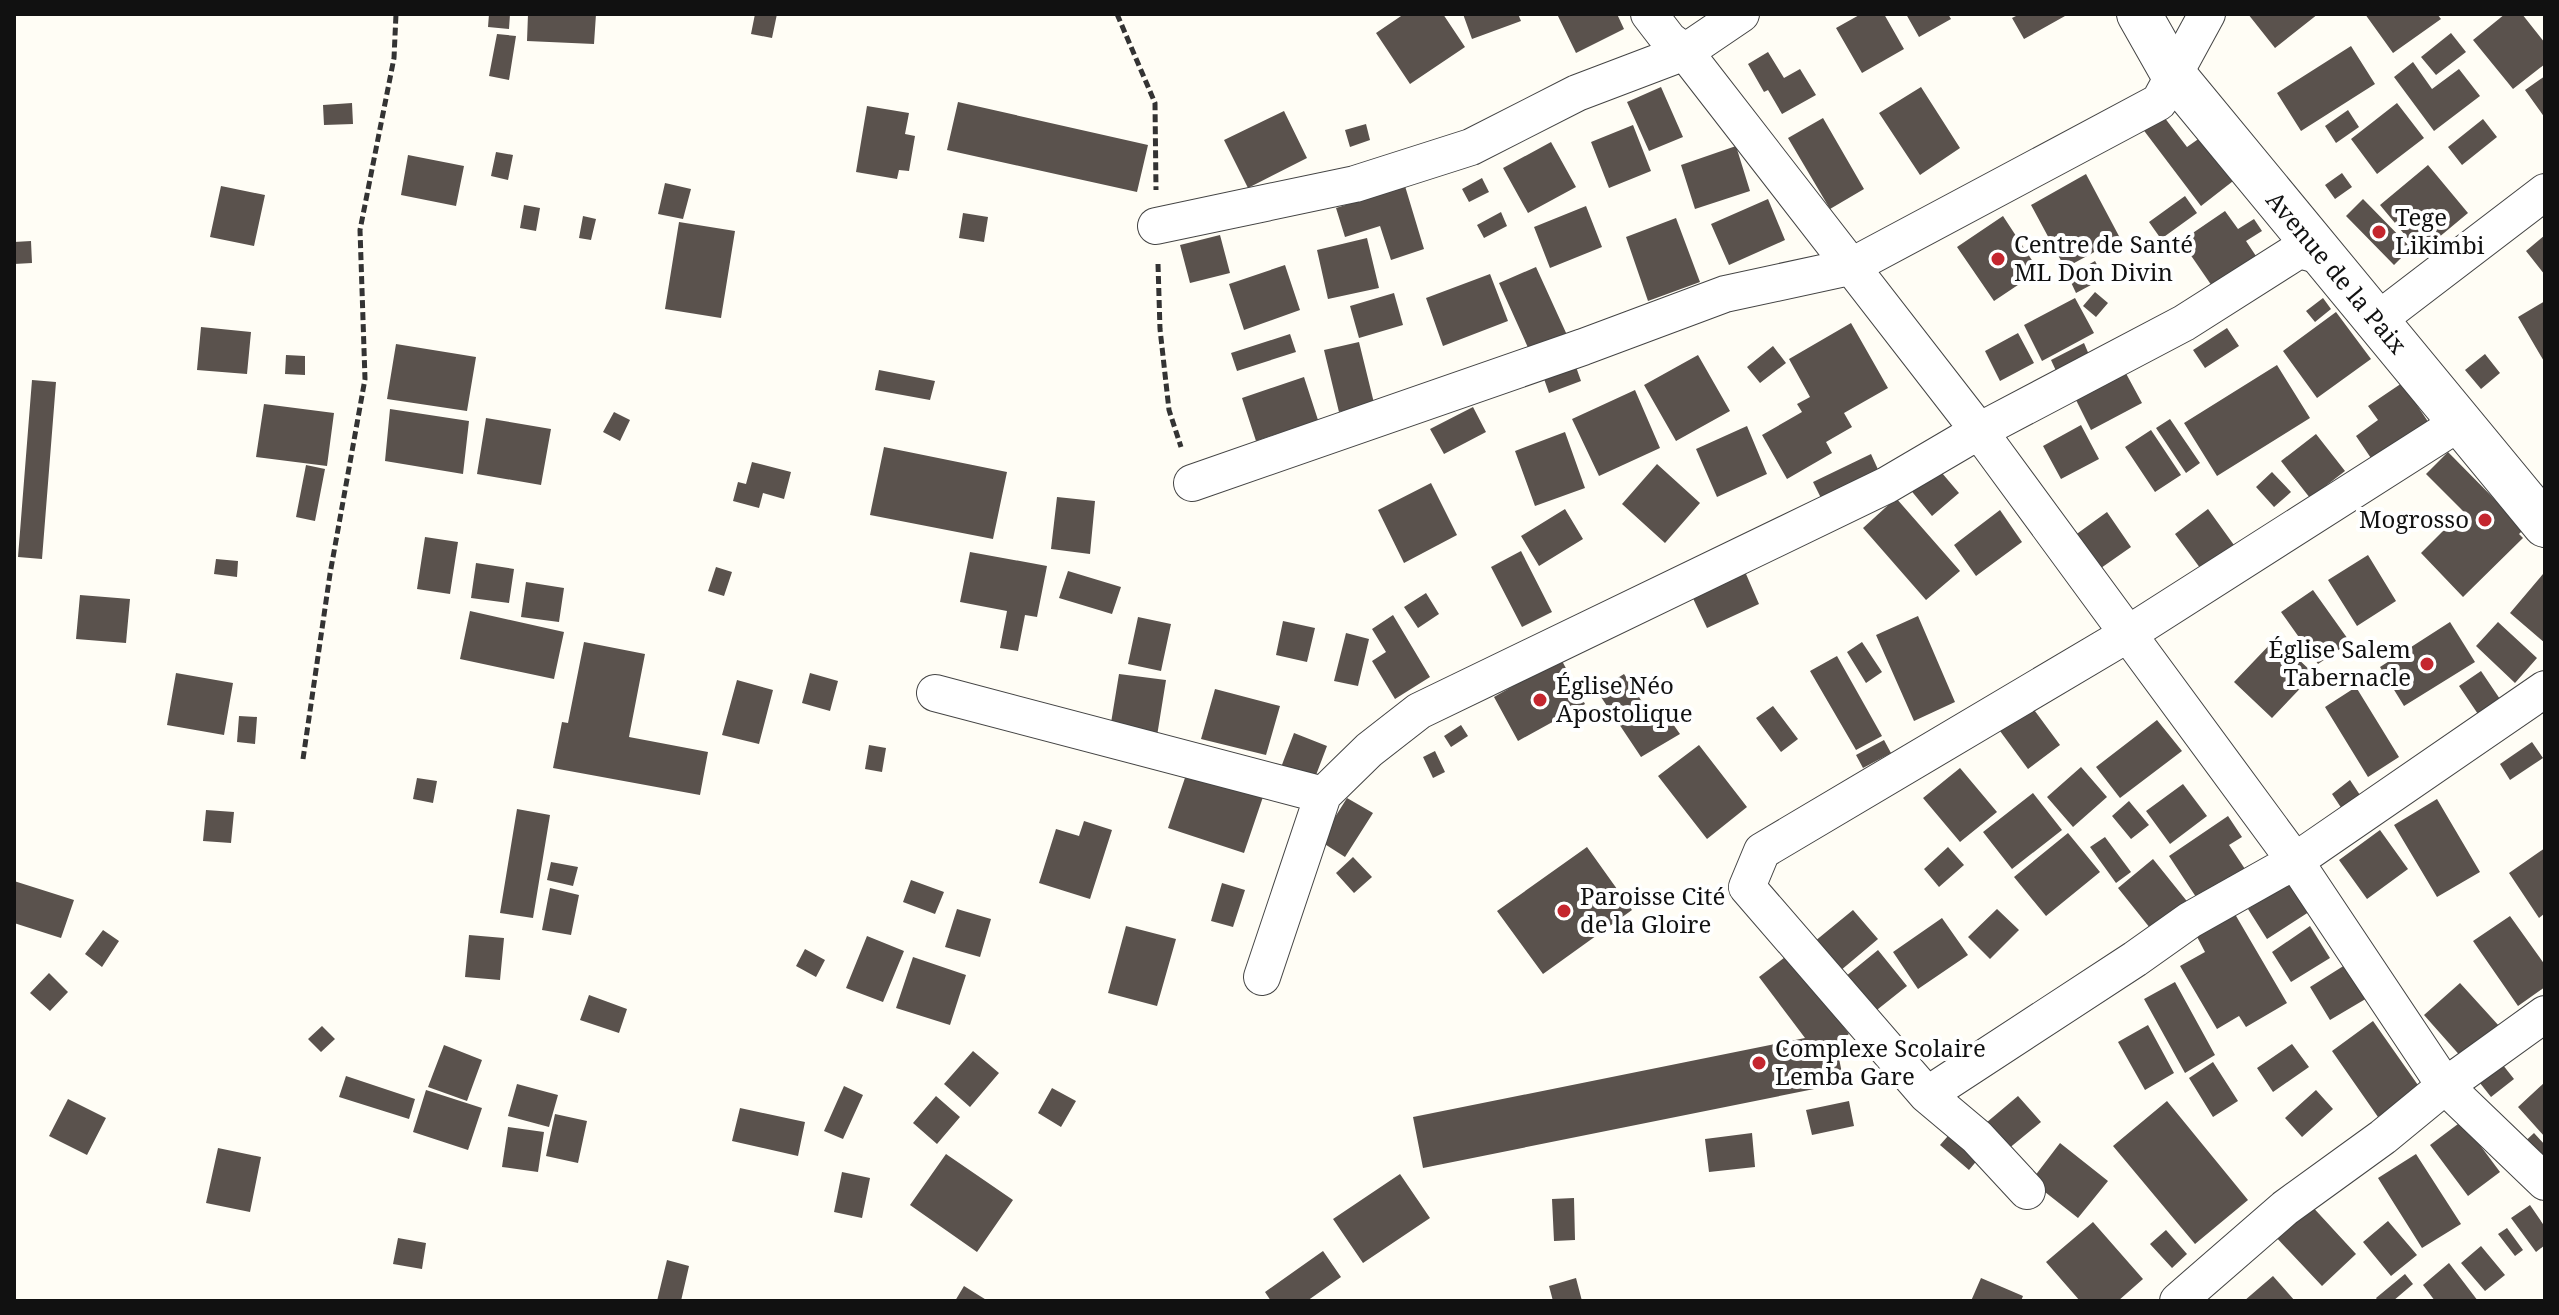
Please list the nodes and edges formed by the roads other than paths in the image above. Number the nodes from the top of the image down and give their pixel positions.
1 (1649, 14) edge
2 (1741, 14) edge
3 (2139, 14) edge
4 (2207, 14) edge
5 (1685, 52) junction
6 (2173, 74) junction
7 (2545, 192) edge
8 (1156, 226) dead end
9 (2322, 256) junction
10 (1850, 267) junction
11 (2375, 322) junction
12 (2462, 421) junction
13 (1979, 431) junction
14 (1192, 483) dead end
15 (2545, 525) edge
16 (2128, 634) junction
17 (2545, 689) edge
18 (935, 693) dead end
19 (1323, 795) junction
20 (2295, 861) junction
21 (1262, 977) dead end
22 (2545, 1014) edge
23 (2445, 1086) junction
24 (1927, 1095) junction
25 (2545, 1182) edge
26 (2027, 1191) dead end
27 (2178, 1301) edge

1 - 5 street
2 - 5 street
3 - 6 street, Avenue de la Paix
4 - 6 street
5 - 8 street
5 - 10 street
6 - 9 street, Avenue de la Paix
6 - 10 street
7 - 11 street
9 - 11 street, Avenue de la Paix
9 - 13 street
10 - 13 street
10 - 14 street
11 - 12 street, Avenue de la Paix
12 - 15 street, Avenue de la Paix
12 - 16 street
13 - 16 street
13 - 19 street
16 - 20 street
16 - 24 street
17 - 20 street
18 - 19 street
19 - 21 street
20 - 23 street
20 - 24 street
22 - 23 street
23 - 25 street
23 - 27 street
24 - 26 street

